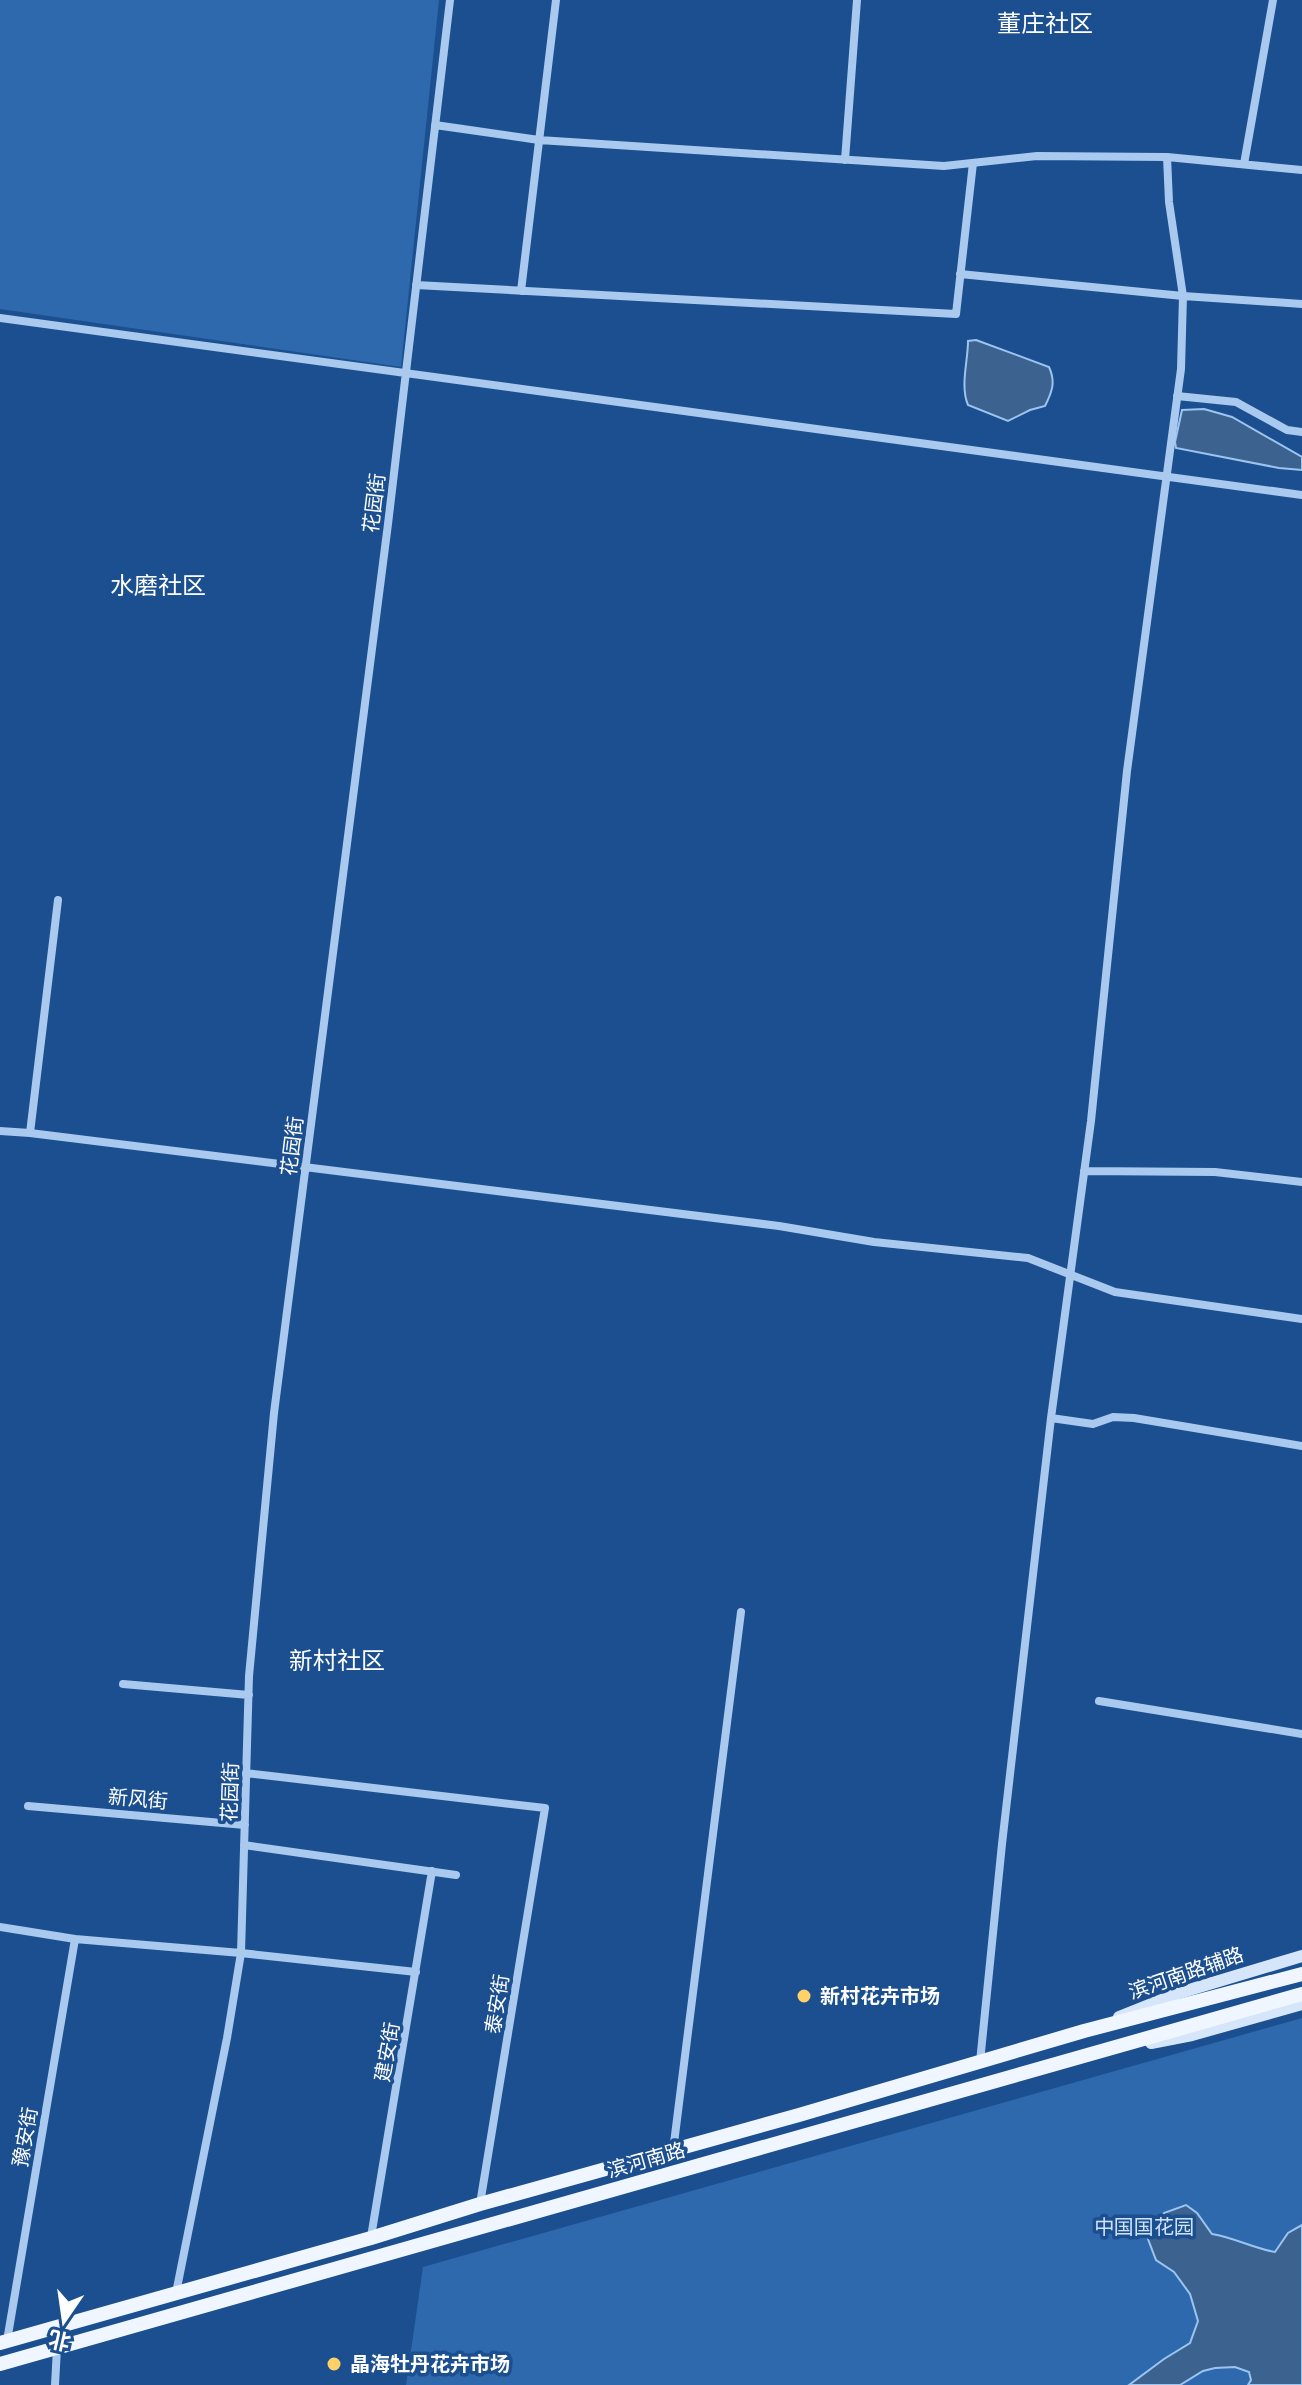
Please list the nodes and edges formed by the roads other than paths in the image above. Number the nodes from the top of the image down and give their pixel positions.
1 (450, 0) edge
2 (556, 0) edge
3 (857, 0) edge
4 (1273, 0) edge
5 (435, 125) junction
6 (539, 140) junction
7 (1167, 157) junction
8 (845, 160) junction
9 (973, 163) junction
10 (1244, 164) junction
11 (1302, 170) edge
12 (960, 274) junction
13 (416, 285) junction
14 (521, 291) junction
15 (1183, 296) junction
16 (1302, 304) edge
17 (0, 318) edge
18 (406, 373) junction
19 (1177, 396) junction
20 (1302, 432) edge
21 (1167, 477) junction
22 (1302, 495) edge
23 (58, 900) dead end
24 (0, 1131) edge
25 (30, 1133) junction
26 (306, 1167) junction
27 (1084, 1171) junction
28 (1302, 1182) edge
29 (1071, 1273) junction
30 (1302, 1319) edge
31 (1051, 1418) junction
32 (1302, 1446) edge
33 (741, 1612) dead end
34 (123, 1684) dead end
35 (249, 1695) junction
36 (1099, 1701) dead end
37 (1302, 1734) edge
38 (246, 1773) junction
39 (28, 1806) dead end
40 (245, 1825) junction
41 (244, 1845) junction
42 (432, 1871) junction
43 (456, 1875) dead end
44 (0, 1927) edge
45 (75, 1939) junction
46 (241, 1953) junction
47 (1302, 1956) edge
48 (416, 1972) junction
49 (1302, 1974) edge
50 (1302, 1994) edge
51 (1302, 2004) edge
52 (1084, 2031) junction
53 (1093, 2054) junction
54 (980, 2062) junction
55 (673, 2151) junction
56 (596, 2172) junction
57 (602, 2193) junction
58 (480, 2204) junction
59 (371, 2238) junction
60 (176, 2294) junction
61 (2, 2342) edge
62 (57, 2348) junction
63 (4, 2365) edge
64 (55, 2385) edge

1 - 5 street, 花园街
2 - 6 street
3 - 8 street
4 - 10 street
5 - 6 street
5 - 13 street, 花园街
6 - 8 street
6 - 14 street
7 - 9 street
7 - 10 street
7 - 15 street
8 - 9 street
9 - 12 street
10 - 11 street
12 - 14 street
12 - 15 street
13 - 14 street
13 - 18 street, 花园街
15 - 16 street
15 - 19 street
17 - 18 street
18 - 21 street
18 - 26 street, 花园街
19 - 20 street
19 - 21 street
21 - 22 street
21 - 27 street
23 - 25 street
24 - 25 street
25 - 26 street
26 - 29 street
26 - 35 street, 花园街
27 - 28 street
27 - 29 street
29 - 30 street
29 - 31 street
31 - 32 street
31 - 54 street
33 - 55 street
34 - 35 street
35 - 38 street, 花园街
36 - 37 street
38 - 40 street, 花园街
38 - 58 street, 泰安街
39 - 40 street, 新风街
40 - 41 street, 花园街
41 - 42 street
41 - 46 street, 花园街
42 - 43 street
42 - 48 street, 建安街
44 - 45 street
45 - 46 street
45 - 61 street, 豫安街
46 - 48 street
46 - 60 street, 花园街
47 - 52 main road, 滨河南路辅路
48 - 59 street, 建安街
49 - 52 main road, 滨河南路
50 - 53 main road, 滨河南路
51 - 53 main road
52 - 54 main road, 滨河南路
53 - 57 main road, 滨河南路
54 - 55 main road, 滨河南路
55 - 56 main road, 滨河南路
56 - 57 main road
56 - 58 main road, 滨河南路
57 - 62 main road, 滨河南路
58 - 59 main road, 滨河南路
59 - 60 main road, 滨河南路
60 - 61 main road, 滨河南路
61 - 62 main road
62 - 63 main road, 滨河南路
62 - 64 street

